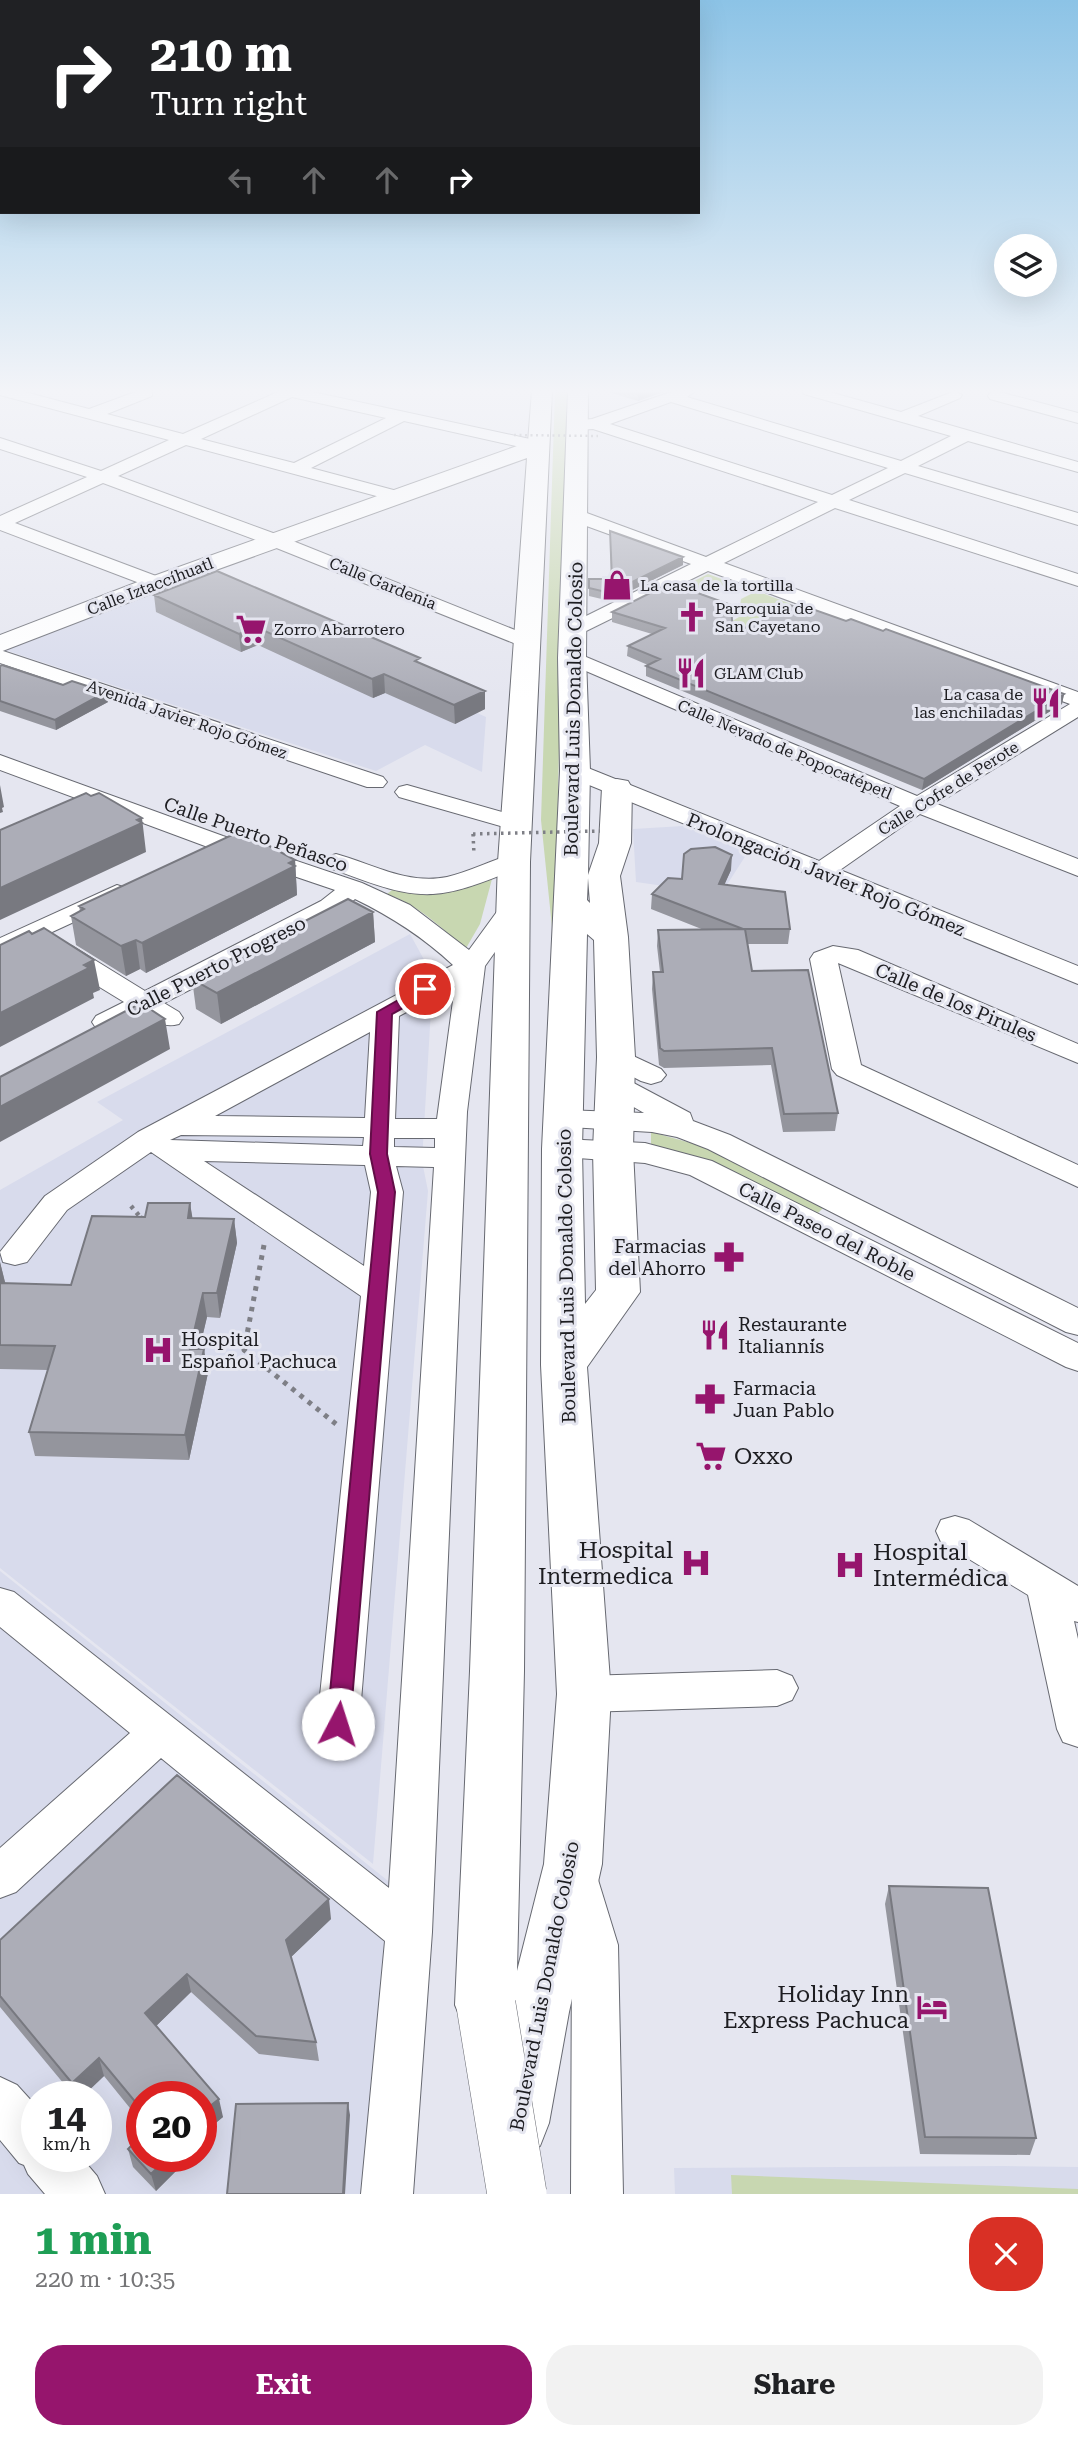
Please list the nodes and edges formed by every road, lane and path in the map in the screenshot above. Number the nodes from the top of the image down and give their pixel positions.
1 (64, 493) edge
2 (152, 493) edge
3 (386, 493) edge
4 (402, 493) edge
5 (527, 493) edge
6 (580, 493) edge
7 (808, 493) edge
8 (849, 493) edge
9 (993, 493) edge
10 (396, 496) junction
11 (834, 501) junction
12 (0, 502) edge
13 (26, 511) junction
14 (577, 516) junction
15 (1078, 519) edge
16 (0, 524) edge
17 (275, 540) junction
18 (708, 564) junction
19 (1078, 580) edge
20 (157, 583) junction
21 (573, 629) junction
22 (528, 642) junction
23 (0, 644) edge
24 (0, 656) edge
25 (572, 658) junction
26 (1078, 699) edge
27 (1078, 708) edge
28 (0, 745) edge
29 (0, 762) edge
30 (575, 771) junction
31 (375, 782) dead end
32 (110, 784) junction
33 (617, 788) junction
34 (407, 792) dead end
35 (86, 794) junction
36 (918, 805) junction
37 (60, 809) edge
38 (518, 824) junction
39 (238, 829) junction
40 (600, 831) dead end
41 (214, 841) junction
42 (474, 852) dead end
43 (193, 858) edge
44 (514, 862) junction
45 (1078, 868) edge
46 (820, 872) junction
47 (145, 880) edge
48 (353, 888) junction
49 (570, 903) junction
50 (513, 908) junction
51 (611, 937) junction
52 (4, 944) edge
53 (471, 966) junction
54 (1078, 976) edge
55 (144, 1003) junction
56 (385, 1012) junction
57 (169, 1018) dead end
58 (84, 1034) edge
59 (1078, 1054) edge
60 (627, 1098) junction
61 (563, 1134) junction
62 (162, 1138) junction
63 (379, 1141) junction
64 (451, 1143) junction
65 (1078, 1177) edge
66 (131, 1206) dead end
67 (144, 1222) edge
68 (263, 1248) dead end
69 (15, 1254) dead end
70 (379, 1292) junction
71 (1078, 1322) edge
72 (1078, 1358) edge
73 (564, 1365) junction
74 (364, 1446) junction
75 (955, 1531) dead end
76 (1062, 1596) edge
77 (0, 1604) edge
78 (778, 1688) dead end
79 (584, 1694) junction
80 (338, 1724) dead end
81 (1078, 1729) edge
82 (159, 1733) junction
83 (573, 1864) junction
84 (0, 1877) edge
85 (410, 1932) junction
86 (0, 2102) edge
87 (21, 2126) edge
88 (60, 2172) edge
89 (79, 2194) edge
90 (387, 2194) edge
91 (503, 2194) edge
92 (517, 2194) edge
93 (597, 2194) edge

1 - 13 street
2 - 17 street, Calle Gardenia
3 - 10 street
4 - 10 main road, Calle Iztaccíhuatl
5 - 22 main road, Boulevard Luis Donaldo Colosio
6 - 14 main road, Boulevard Luis Donaldo Colosio
7 - 11 street
8 - 11 street
9 - 15 street
10 - 17 main road, Calle Iztaccíhuatl
11 - 18 street
11 - 19 street
12 - 13 street
13 - 16 street
14 - 18 street
14 - 21 main road, Boulevard Luis Donaldo Colosio
16 - 20 street
17 - 20 main road, Calle Iztaccíhuatl
17 - 22 street, Calle Gardenia
18 - 21 street
18 - 26 street
20 - 23 main road, Calle Iztaccíhuatl
21 - 25 main road, Boulevard Luis Donaldo Colosio
22 - 38 main road, Boulevard Luis Donaldo Colosio
24 - 31 street, Avenida Javier Rojo Gómez
25 - 30 main road, Boulevard Luis Donaldo Colosio
25 - 36 street, Calle Nevado de Popocatépetl
27 - 36 street, Calle Cofre de Perote
28 - 32 street, Calle Puerto Peñasco
29 - 35 street, Calle Puerto Peñasco
30 - 33 street, Prolongación Javier Rojo Gómez
30 - 49 main road, Boulevard Luis Donaldo Colosio
32 - 35 street
32 - 39 street, Calle Puerto Peñasco
33 - 46 street, Prolongación Javier Rojo Gómez
33 - 51 main road
34 - 38 street
35 - 37 street
35 - 41 street, Calle Puerto Peñasco
36 - 45 street, Calle Nevado de Popocatépetl
36 - 46 street, Calle Cofre de Perote
38 - 44 main road, Boulevard Luis Donaldo Colosio
39 - 41 street
39 - 44 street, Calle Puerto Peñasco
40 - 42 path, bridge
41 - 43 street
41 - 48 street, Calle Puerto Peñasco
44 - 50 main road, Boulevard Luis Donaldo Colosio
46 - 54 street, Prolongación Javier Rojo Gómez
47 - 52 street
48 - 53 street, Calle Puerto Peñasco
48 - 55 street, Calle Puerto Progreso
49 - 51 main road
49 - 61 main road, Boulevard Luis Donaldo Colosio
50 - 53 street
50 - 92 main road, Boulevard Luis Donaldo Colosio, bridge
51 - 60 main road
52 - 55 street
53 - 56 street
53 - 64 street
55 - 57 street
55 - 58 street, Calle Puerto Progreso
56 - 62 street
56 - 63 street
59 - 65 street, Calle de los Pirules
60 - 61 street, Calle Paseo del Roble
60 - 71 street, Calle Paseo del Roble
60 - 72 street, Calle Paseo del Roble
60 - 73 main road
61 - 73 main road, Boulevard Luis Donaldo Colosio
62 - 63 street
62 - 69 street
62 - 70 street
63 - 64 street
63 - 70 street
64 - 85 street
66 - 67 path
68 - 74 path
70 - 74 street
73 - 79 main road, Boulevard Luis Donaldo Colosio
74 - 80 street
75 - 76 street
76 - 81 street
77 - 82 street
78 - 79 street
79 - 83 main road, Boulevard Luis Donaldo Colosio
82 - 84 street
82 - 85 street
83 - 91 main road, Boulevard Luis Donaldo Colosio, bridge
83 - 93 street
85 - 90 street
86 - 87 street
88 - 89 street

